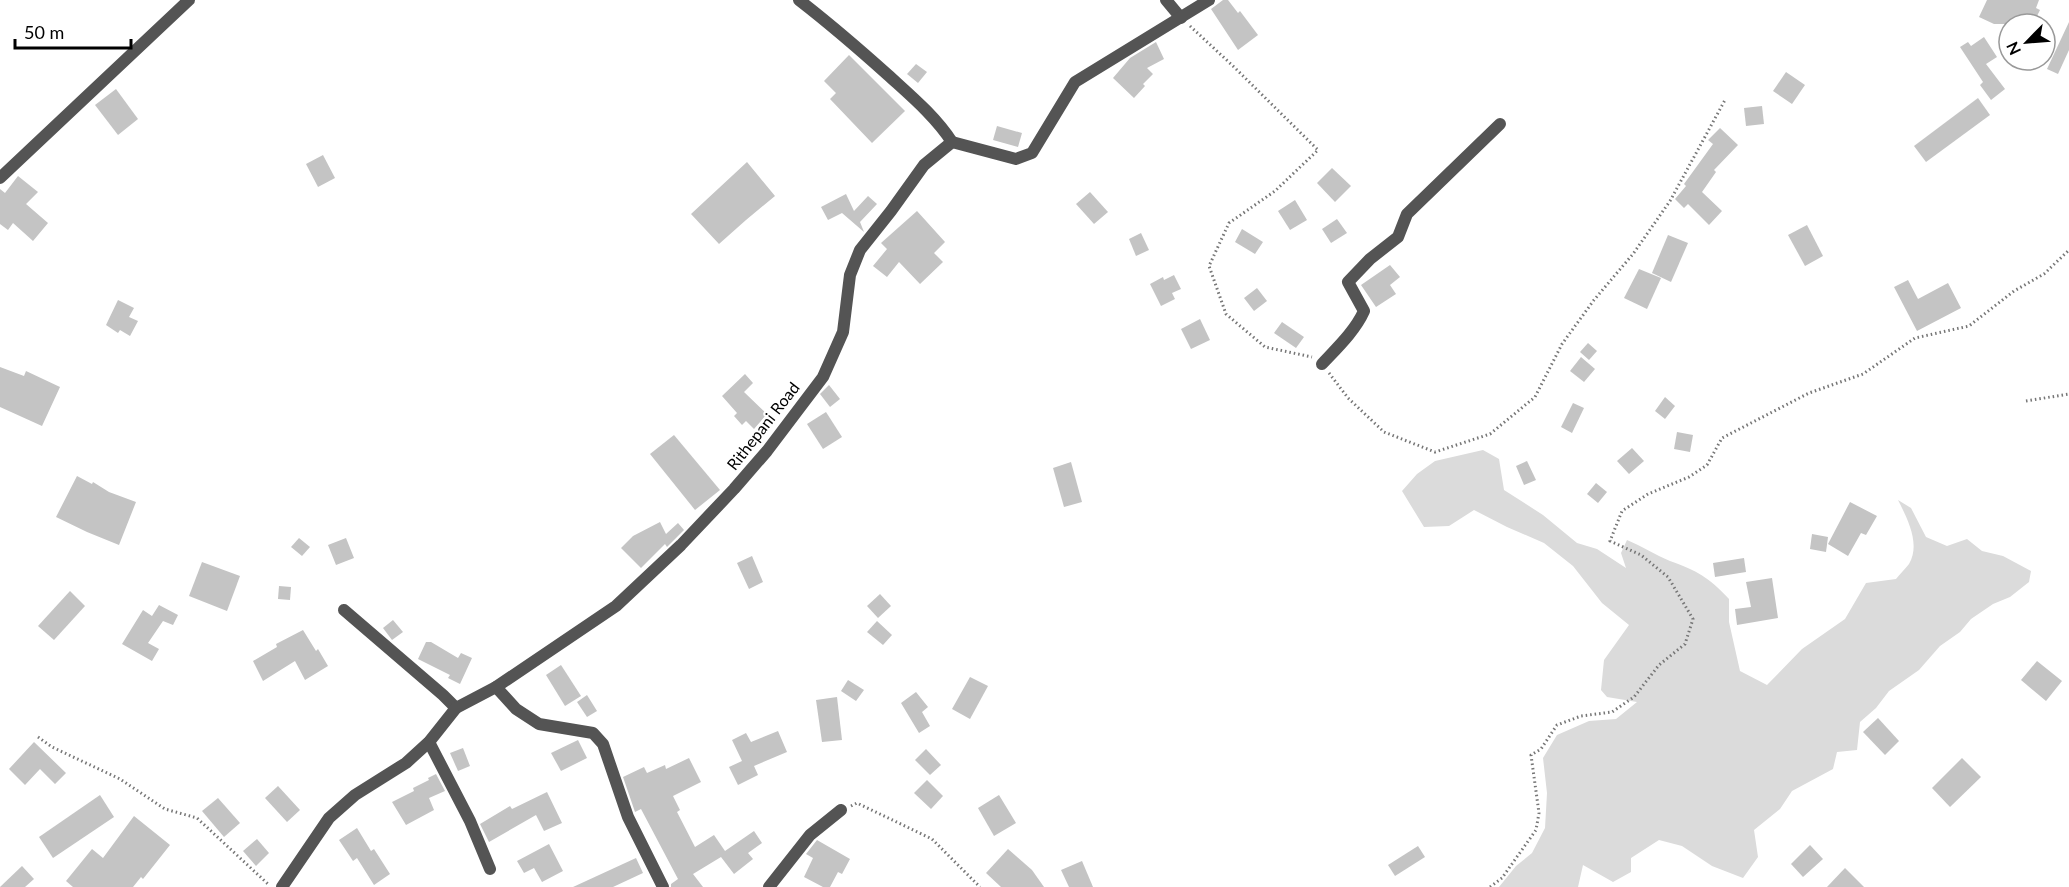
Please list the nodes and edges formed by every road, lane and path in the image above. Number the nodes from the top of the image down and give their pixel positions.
1 (189, 0) edge
2 (799, 0) edge
3 (1166, 0) edge
4 (1209, 0) edge
5 (1181, 18) junction
6 (1725, 100) dead end
7 (1500, 124) dead end
8 (952, 142) junction
9 (0, 178) edge
10 (2069, 250) edge
11 (1322, 364) junction
12 (2069, 394) edge
13 (2026, 401) dead end
14 (344, 610) dead end
15 (496, 687) junction
16 (456, 708) junction
17 (38, 737) dead end
18 (429, 742) junction
19 (841, 810) joint
20 (490, 869) dead end
21 (271, 887) edge
22 (282, 887) edge
23 (663, 887) edge
24 (769, 887) edge
25 (980, 887) edge
26 (1490, 887) edge

1 - 9 street
2 - 8 street
3 - 5 street
4 - 5 street
5 - 8 street
5 - 11 path
6 - 11 path
7 - 11 street
8 - 15 street, Rithepani Road
10 - 26 path
12 - 13 path
14 - 16 street
15 - 16 street, Rithepani Road
15 - 23 street
16 - 18 street, Rithepani Road
17 - 21 path
18 - 20 street
18 - 22 street, Rithepani Road
19 - 24 street
19 - 25 path

